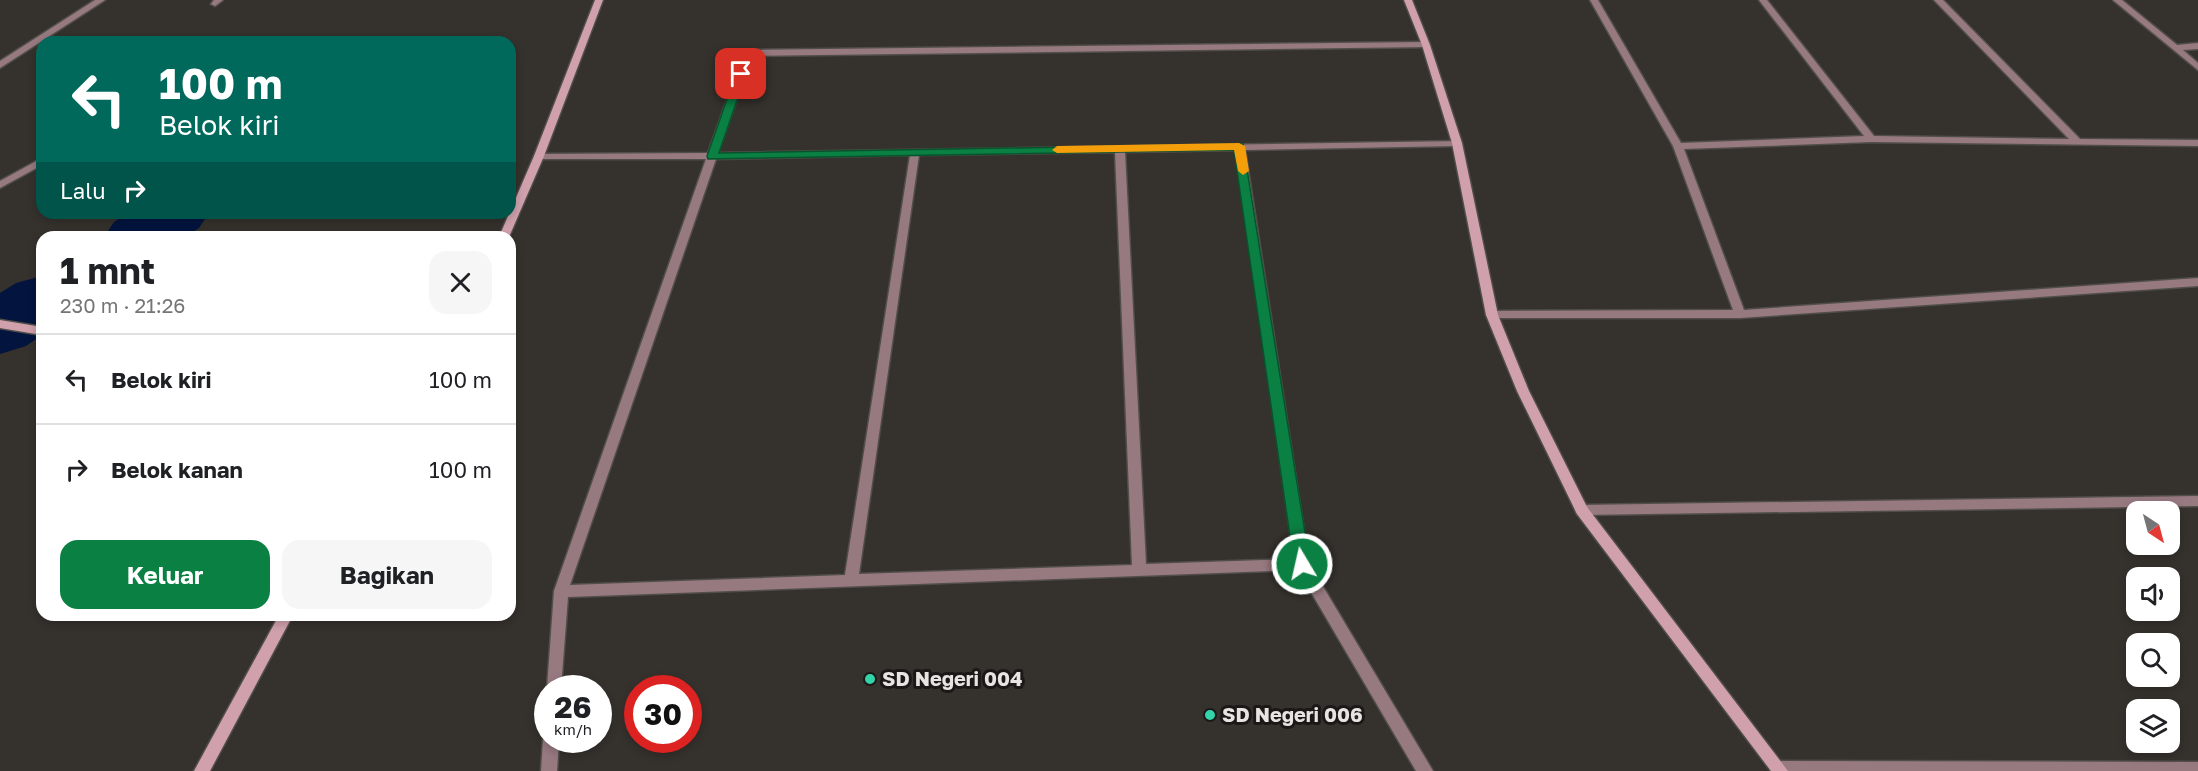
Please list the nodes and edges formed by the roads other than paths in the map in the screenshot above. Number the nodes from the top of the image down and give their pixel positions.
1 (102, 0) edge
2 (599, 0) edge
3 (1408, 0) edge
4 (1594, 0) edge
5 (1762, 0) edge
6 (1938, 0) edge
7 (2117, 0) edge
8 (46, 36) edge
9 (36, 42) edge
10 (1426, 45) junction
11 (2198, 46) edge
12 (2176, 48) junction
13 (0, 65) edge
14 (2198, 67) edge
15 (1871, 139) junction
16 (2077, 141) junction
17 (2198, 143) edge
18 (1457, 144) junction
19 (1239, 146) junction
20 (1678, 146) junction
21 (1120, 148) junction
22 (915, 152) junction
23 (539, 156) junction
24 (712, 156) junction
25 (36, 164) edge
26 (0, 185) edge
27 (516, 209) edge
28 (2198, 282) edge
29 (1492, 315) junction
30 (1740, 315) junction
31 (0, 324) edge
32 (36, 330) edge
33 (2198, 501) edge
34 (1582, 510) junction
35 (1302, 564) junction
36 (1139, 570) junction
37 (850, 580) junction
38 (561, 591) junction
39 (283, 621) edge
40 (555, 675) edge
41 (550, 753) edge
42 (2198, 769) edge
43 (1779, 770) edge
44 (202, 771) edge
45 (549, 771) edge
46 (1425, 771) edge

1 - 8 street
2 - 23 street
3 - 10 street
4 - 20 street
5 - 15 street
6 - 16 street
7 - 12 street
9 - 13 street
10 - 18 street
10 - 24 street
11 - 12 street
12 - 14 street
15 - 16 street
15 - 20 street
16 - 17 street
18 - 19 street
18 - 29 street
19 - 21 street
19 - 35 street
20 - 30 street
21 - 22 street
21 - 36 street
22 - 24 street
22 - 37 street
23 - 24 street
23 - 27 street
24 - 38 street
25 - 26 street
28 - 30 street
29 - 30 street
29 - 34 street
31 - 32 street
33 - 34 street
34 - 43 street
35 - 36 street
35 - 46 street
36 - 37 street
37 - 38 street
38 - 40 street
39 - 44 street
41 - 45 street
42 - 43 street

